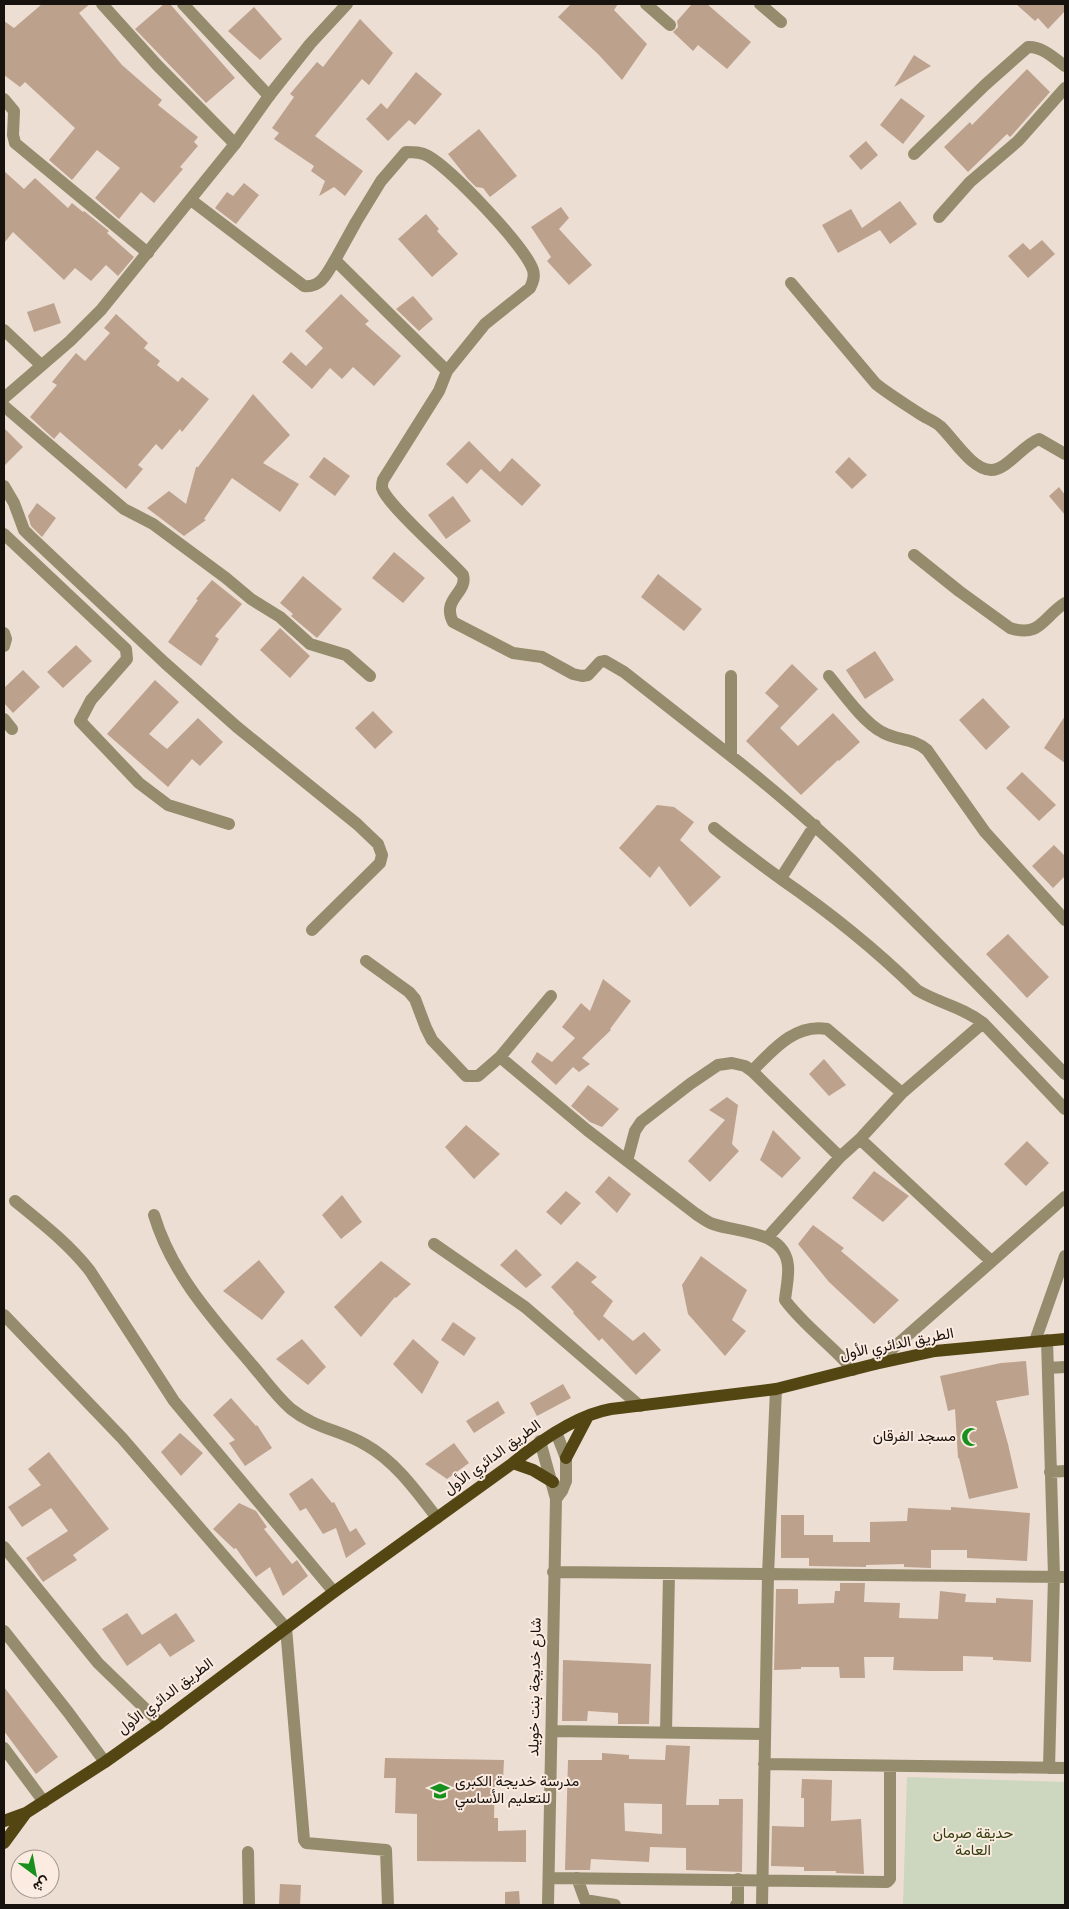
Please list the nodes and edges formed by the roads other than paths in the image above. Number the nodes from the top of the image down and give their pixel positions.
1 (102, 4) edge
2 (183, 4) edge
3 (347, 4) edge
4 (646, 4) edge
5 (760, 4) edge
6 (781, 22) dead end
7 (670, 25) dead end
8 (1065, 66) edge
9 (1065, 88) edge
10 (269, 96) junction
11 (4, 99) edge
12 (235, 144) junction
13 (914, 154) dead end
14 (191, 200) junction
15 (939, 218) dead end
16 (148, 253) junction
17 (336, 260) junction
18 (791, 283) dead end
19 (4, 330) edge
20 (41, 366) junction
21 (447, 371) junction
22 (4, 398) edge
23 (4, 406) edge
24 (1065, 454) edge
25 (4, 486) edge
26 (4, 534) edge
27 (914, 555) dead end
28 (1065, 603) edge
29 (4, 632) edge
30 (4, 646) edge
31 (370, 676) dead end
32 (731, 676) dead end
33 (829, 676) dead end
34 (731, 756) junction
35 (229, 824) dead end
36 (815, 825) junction
37 (714, 828) dead end
38 (781, 878) junction
39 (1065, 920) edge
40 (312, 930) dead end
41 (366, 961) dead end
42 (551, 996) dead end
43 (983, 1023) junction
44 (500, 1057) junction
45 (752, 1071) junction
46 (1065, 1074) edge
47 (902, 1093) junction
48 (1065, 1109) edge
49 (860, 1139) junction
50 (840, 1157) junction
51 (627, 1161) junction
52 (1065, 1197) edge
53 (15, 1201) dead end
54 (154, 1215) dead end
55 (767, 1238) junction
56 (434, 1244) dead end
57 (1065, 1256) edge
58 (991, 1261) junction
59 (4, 1315) edge
60 (1065, 1339) edge
61 (1041, 1340) junction
62 (875, 1364) junction
63 (1065, 1367) edge
64 (1048, 1368) junction
65 (853, 1370) junction
66 (776, 1389) junction
67 (640, 1406) junction
68 (588, 1416) junction
69 (556, 1432) junction
70 (540, 1441) junction
71 (566, 1458) junction
72 (513, 1463) junction
73 (1065, 1471) edge
74 (1050, 1472) junction
75 (553, 1482) junction
76 (556, 1499) junction
77 (437, 1518) junction
78 (4, 1547) edge
79 (553, 1572) junction
80 (669, 1573) junction
81 (768, 1575) junction
82 (1059, 1576) edge
83 (334, 1592) junction
84 (286, 1628) junction
85 (4, 1631) edge
86 (160, 1723) junction
87 (552, 1731) junction
88 (666, 1732) junction
89 (765, 1734) junction
90 (4, 1748) edge
91 (105, 1762) junction
92 (764, 1764) junction
93 (890, 1766) junction
94 (1049, 1768) junction
95 (1065, 1768) edge
96 (44, 1802) junction
97 (26, 1813) junction
98 (4, 1821) edge
99 (4, 1843) edge
100 (248, 1852) dead end
101 (549, 1878) junction
102 (577, 1878) junction
103 (738, 1880) junction
104 (762, 1880) junction
105 (249, 1905) edge
106 (388, 1905) edge
107 (548, 1905) edge
108 (615, 1905) edge
109 (736, 1905) edge
110 (762, 1905) edge

1 - 12 street
2 - 10 street
3 - 10 street
4 - 7 street
5 - 6 street
8 - 13 street
9 - 15 street
10 - 12 street
11 - 16 street
12 - 14 street
14 - 16 street
14 - 17 street
16 - 20 street
17 - 21 street
17 - 21 street
18 - 24 street
19 - 20 street
20 - 22 street
21 - 34 street
23 - 31 street
25 - 40 street
26 - 35 street
27 - 28 street
29 - 30 street
32 - 34 street
33 - 39 street
34 - 36 street
36 - 38 street
36 - 46 street
37 - 38 street
38 - 43 street
41 - 44 street
42 - 44 street
43 - 47 street
43 - 48 street
44 - 51 street
45 - 47 street
45 - 50 street
45 - 51 street
47 - 49 street
49 - 50 street
49 - 58 street
50 - 55 street
51 - 55 street
52 - 58 street
53 - 83 street
54 - 77 street
55 - 65 street
56 - 67 street
57 - 61 street
58 - 62 street
59 - 84 street
60 - 61 main road, الطريق الدائري الأول
61 - 62 main road, الطريق الدائري الأول
61 - 64 street
62 - 65 main road, الطريق الدائري الأول
63 - 64 street
64 - 74 street
65 - 66 main road, الطريق الدائري الأول
66 - 67 main road, الطريق الدائري الأول
66 - 81 street
67 - 68 main road, الطريق الدائري الأول
68 - 69 main road, الطريق الدائري الأول
68 - 71 main road
69 - 70 main road, الطريق الدائري الأول
69 - 71 street
70 - 72 main road, الطريق الدائري الأول
70 - 75 street
71 - 76 street
72 - 75 main road
72 - 77 main road, الطريق الدائري الأول
73 - 74 street
74 - 82 street
75 - 76 street
76 - 79 street, شارع خديجة بنت خويلد
77 - 83 main road, الطريق الدائري الأول
78 - 86 street
79 - 80 street
79 - 87 street, شارع خديجة بنت خويلد
80 - 81 street
80 - 88 street
81 - 82 street
81 - 89 street
82 - 94 street
83 - 84 main road, الطريق الدائري الأول
84 - 86 main road, الطريق الدائري الأول
84 - 106 street
85 - 91 street
86 - 91 main road, الطريق الدائري الأول
87 - 88 street
87 - 101 street, شارع خديجة بنت خويلد
88 - 89 street
89 - 92 street
90 - 96 street
91 - 96 main road, الطريق الدائري الأول
92 - 93 street
92 - 104 street
93 - 94 street
93 - 104 street
94 - 95 street
96 - 97 main road, الطريق الدائري الأول
97 - 98 main road
97 - 99 main road
100 - 105 street
101 - 102 street
101 - 107 street, شارع خديجة بنت خويلد
102 - 103 street
102 - 108 street
103 - 104 street
103 - 109 street
104 - 110 street

